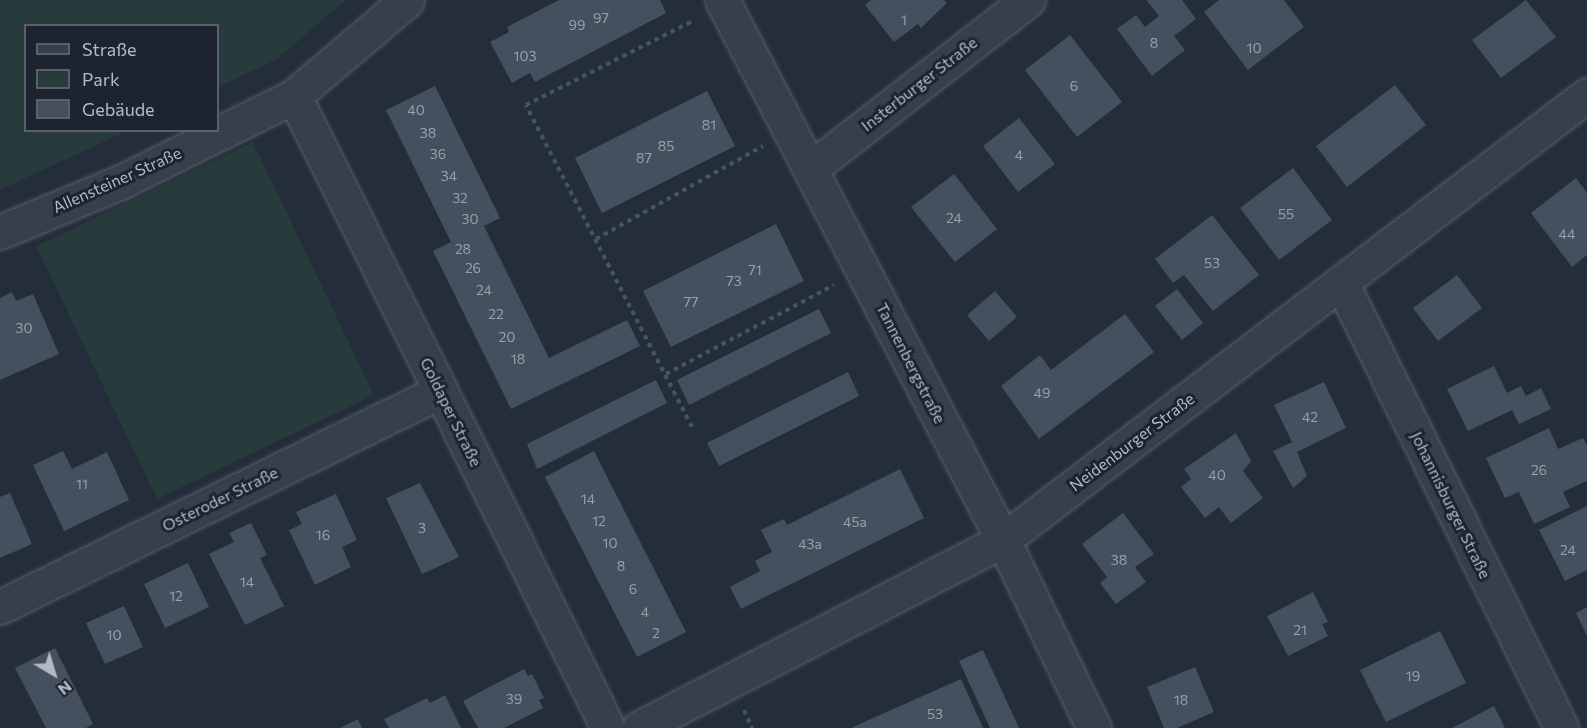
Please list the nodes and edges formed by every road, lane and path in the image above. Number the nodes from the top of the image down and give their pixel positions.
1 (407, 0) edge
2 (1028, 0) edge
3 (723, 2) edge
4 (1587, 95) edge
5 (294, 96) junction
6 (790, 131) junction
7 (810, 169) junction
8 (0, 232) edge
9 (596, 239) junction
10 (862, 270) junction
11 (1341, 282) junction
12 (666, 374) junction
13 (441, 391) junction
14 (692, 427) dead end
15 (1003, 540) junction
16 (0, 607) edge
17 (608, 728) edge
18 (639, 728) edge
19 (1094, 728) edge
20 (1561, 728) edge

1 - 5 street, Allensteiner Straße
2 - 7 street, Insterburger Straße
3 - 6 street, Tannenbergstraße
3 - 9 path
4 - 11 street, Neidenburger Straße
5 - 8 street, Allensteiner Straße
5 - 13 street, Goldaper Straße
6 - 7 street, Tannenbergstraße
6 - 9 path
7 - 10 street, Tannenbergstraße
9 - 12 path
10 - 12 path
10 - 15 street, Tannenbergstraße
11 - 15 street, Neidenburger Straße
11 - 20 street, Johannisburger Straße
12 - 14 path
13 - 16 street, Osteroder Straße
13 - 17 street, Goldaper Straße
15 - 18 street, Neidenburger Straße
15 - 19 street, Tannenbergstraße

